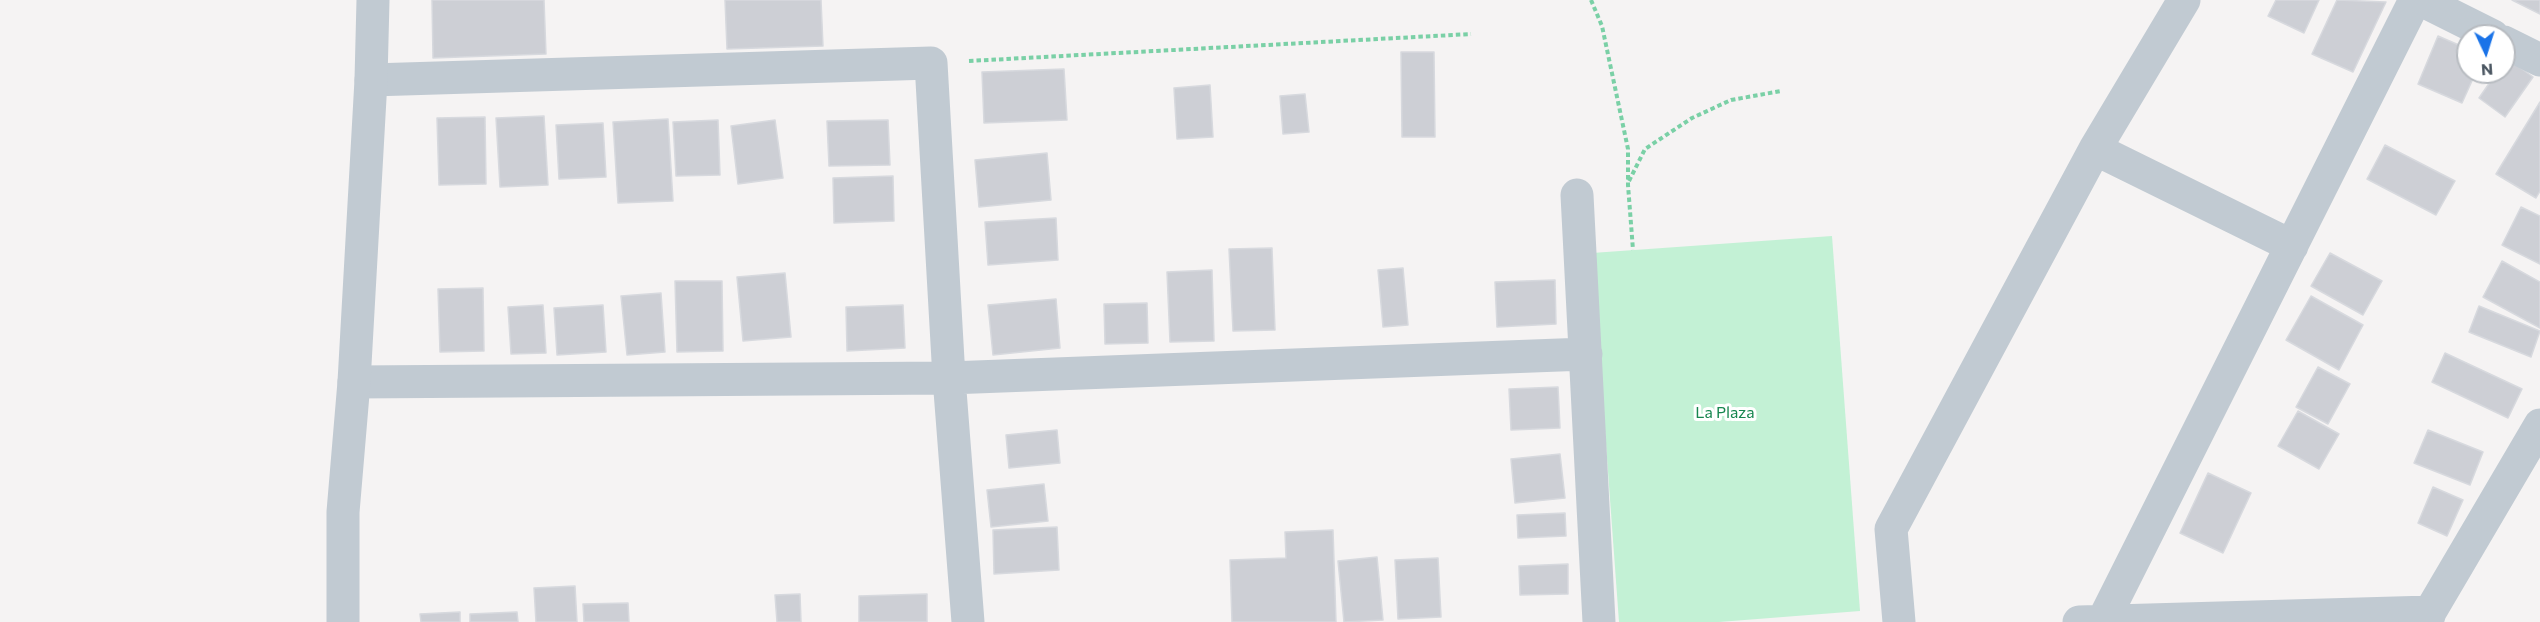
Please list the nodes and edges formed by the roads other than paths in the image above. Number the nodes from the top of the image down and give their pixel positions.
1 (373, 0) edge
2 (2184, 0) edge
3 (2415, 0) edge
4 (2421, 0) edge
5 (2469, 24) edge
6 (2516, 48) edge
7 (2540, 60) edge
8 (371, 80) junction
9 (2095, 149) junction
10 (1577, 195) dead end
11 (2292, 246) junction
12 (1586, 354) junction
13 (949, 378) junction
14 (354, 382) junction
15 (2540, 425) edge
16 (2429, 617) edge
17 (2091, 621) edge
18 (343, 622) edge
19 (968, 622) edge
20 (1599, 622) edge
21 (1899, 622) edge

1 - 8 street
2 - 9 street
3 - 11 street
4 - 5 street
6 - 7 street
8 - 13 street
8 - 14 street
9 - 11 street
9 - 21 street
10 - 12 street
11 - 17 street
12 - 13 street
12 - 20 street
13 - 14 street
13 - 19 street
14 - 18 street
15 - 16 street
16 - 17 street

